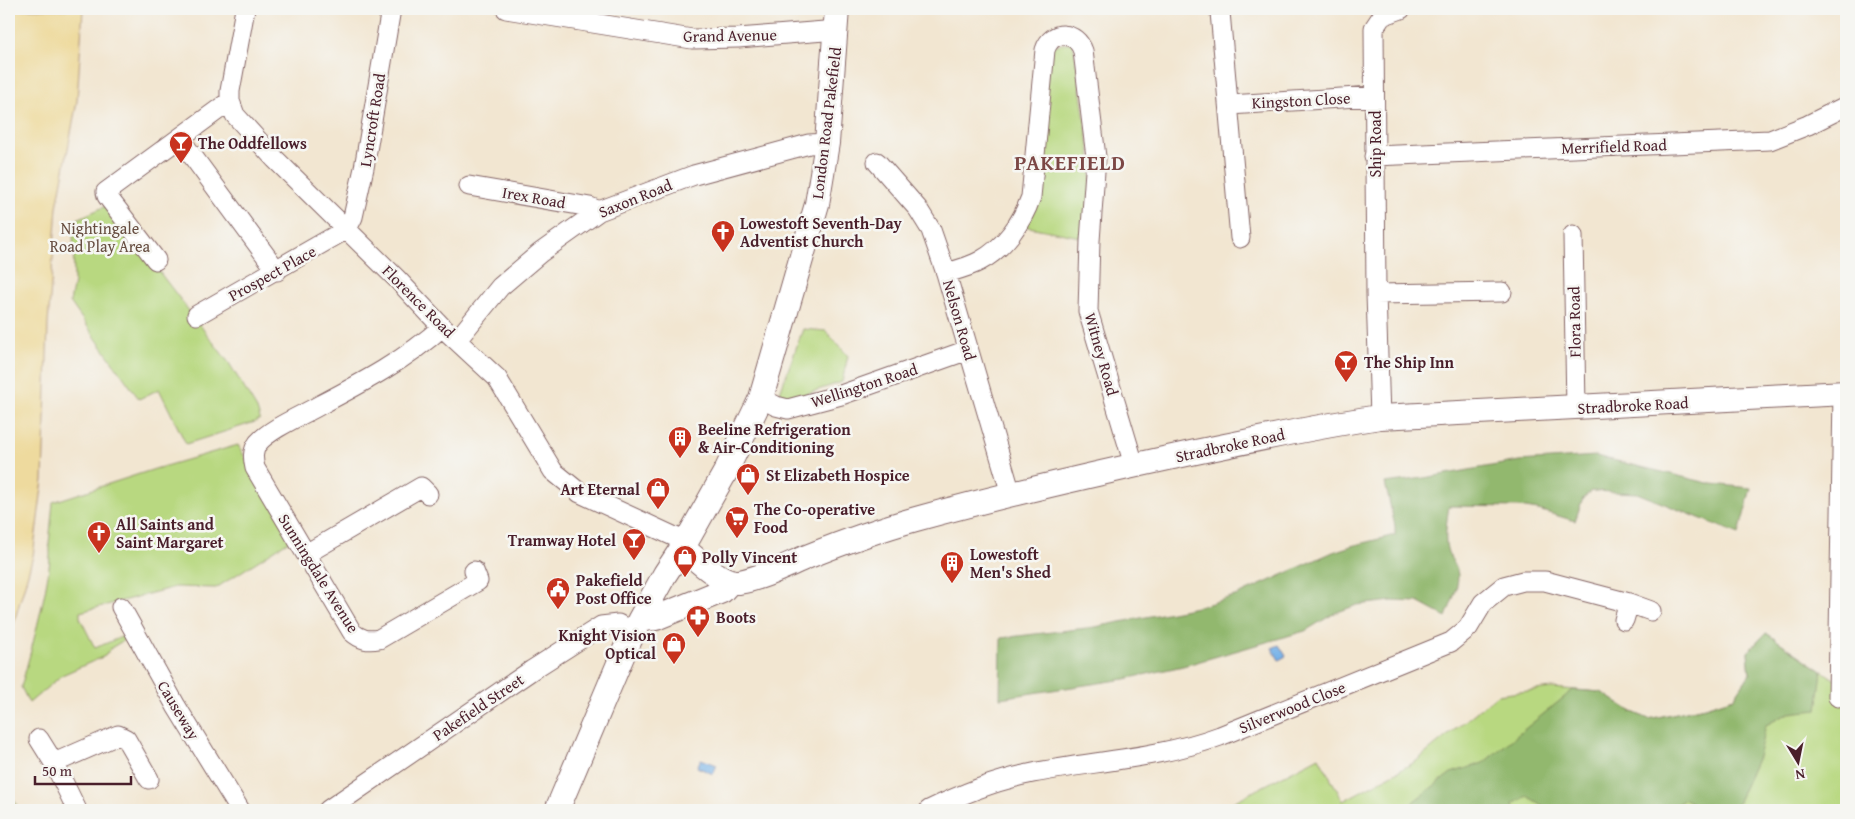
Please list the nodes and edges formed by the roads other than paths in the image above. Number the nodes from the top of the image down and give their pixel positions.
1 (245, 9) edge
2 (391, 9) edge
3 (506, 9) edge
4 (1401, 9) edge
5 (1220, 12) dead end
6 (837, 19) edge
7 (1374, 96) junction
8 (230, 102) junction
9 (1228, 104) junction
10 (1846, 106) edge
11 (180, 139) junction
12 (827, 143) junction
13 (1374, 156) junction
14 (877, 162) dead end
15 (469, 186) dead end
16 (599, 211) junction
17 (346, 229) junction
18 (1573, 235) dead end
19 (1240, 238) dead end
20 (156, 260) dead end
21 (277, 271) junction
22 (946, 273) junction
23 (1502, 292) dead end
24 (1376, 294) junction
25 (197, 315) dead end
26 (442, 327) junction
27 (457, 340) junction
28 (968, 350) junction
29 (1845, 393) edge
30 (761, 398) junction
31 (1576, 408) junction
32 (1380, 418) junction
33 (1134, 465) junction
34 (422, 485) dead end
35 (1011, 494) junction
36 (684, 544) junction
37 (306, 554) junction
38 (479, 580) dead end
39 (731, 581) junction
40 (121, 607) dead end
41 (1651, 611) dead end
42 (637, 626) junction
43 (1838, 697) dead end
44 (38, 739) dead end
45 (54, 763) junction
46 (149, 779) dead end
47 (77, 810) edge
48 (240, 810) edge
49 (328, 810) edge
50 (557, 810) edge
51 (929, 810) edge

1 - 8 street
2 - 17 street, Lyncroft Road
3 - 6 street, Grand Avenue
4 - 7 street, Ship Road
5 - 9 street, Kingston Close
6 - 12 main road, London Road Pakefield
7 - 9 street, Kingston Close
7 - 13 street, Ship Road
8 - 11 street
8 - 17 street, Florence Road
9 - 19 street, Kingston Close
10 - 13 street, Merrifield Road
11 - 20 street
11 - 21 street
12 - 16 street, Saxon Road
12 - 30 main road, London Road Pakefield
13 - 24 street, Ship Road
14 - 22 street, Nelson Road
15 - 16 street, Irex Road
16 - 27 street, Saxon Road
17 - 21 street, Prospect Place
17 - 26 street, Florence Road
18 - 31 street, Flora Road
21 - 25 street, Prospect Place
22 - 28 street, Nelson Road
22 - 33 street, Witney Road
23 - 24 street
24 - 32 street, Ship Road
26 - 27 street, Florence Road
26 - 37 street, Sunningdale Avenue
27 - 36 street, Florence Road
28 - 30 street, Wellington Road
28 - 35 street, Nelson Road
29 - 31 main road, Stradbroke Road
29 - 43 street
30 - 36 main road, London Road Pakefield
31 - 32 main road, Stradbroke Road
32 - 33 main road, Stradbroke Road
33 - 35 main road, Stradbroke Road
34 - 37 street
35 - 39 main road, Stradbroke Road
36 - 39 main road
36 - 42 main road, London Road Pakefield
37 - 38 street, Sunningdale Avenue
39 - 42 main road, Stradbroke Road
40 - 48 street, Causeway
41 - 51 street, Silverwood Close
42 - 49 street, Pakefield Street
42 - 50 main road, London Road Pakefield
44 - 45 street
45 - 46 street
45 - 47 street

